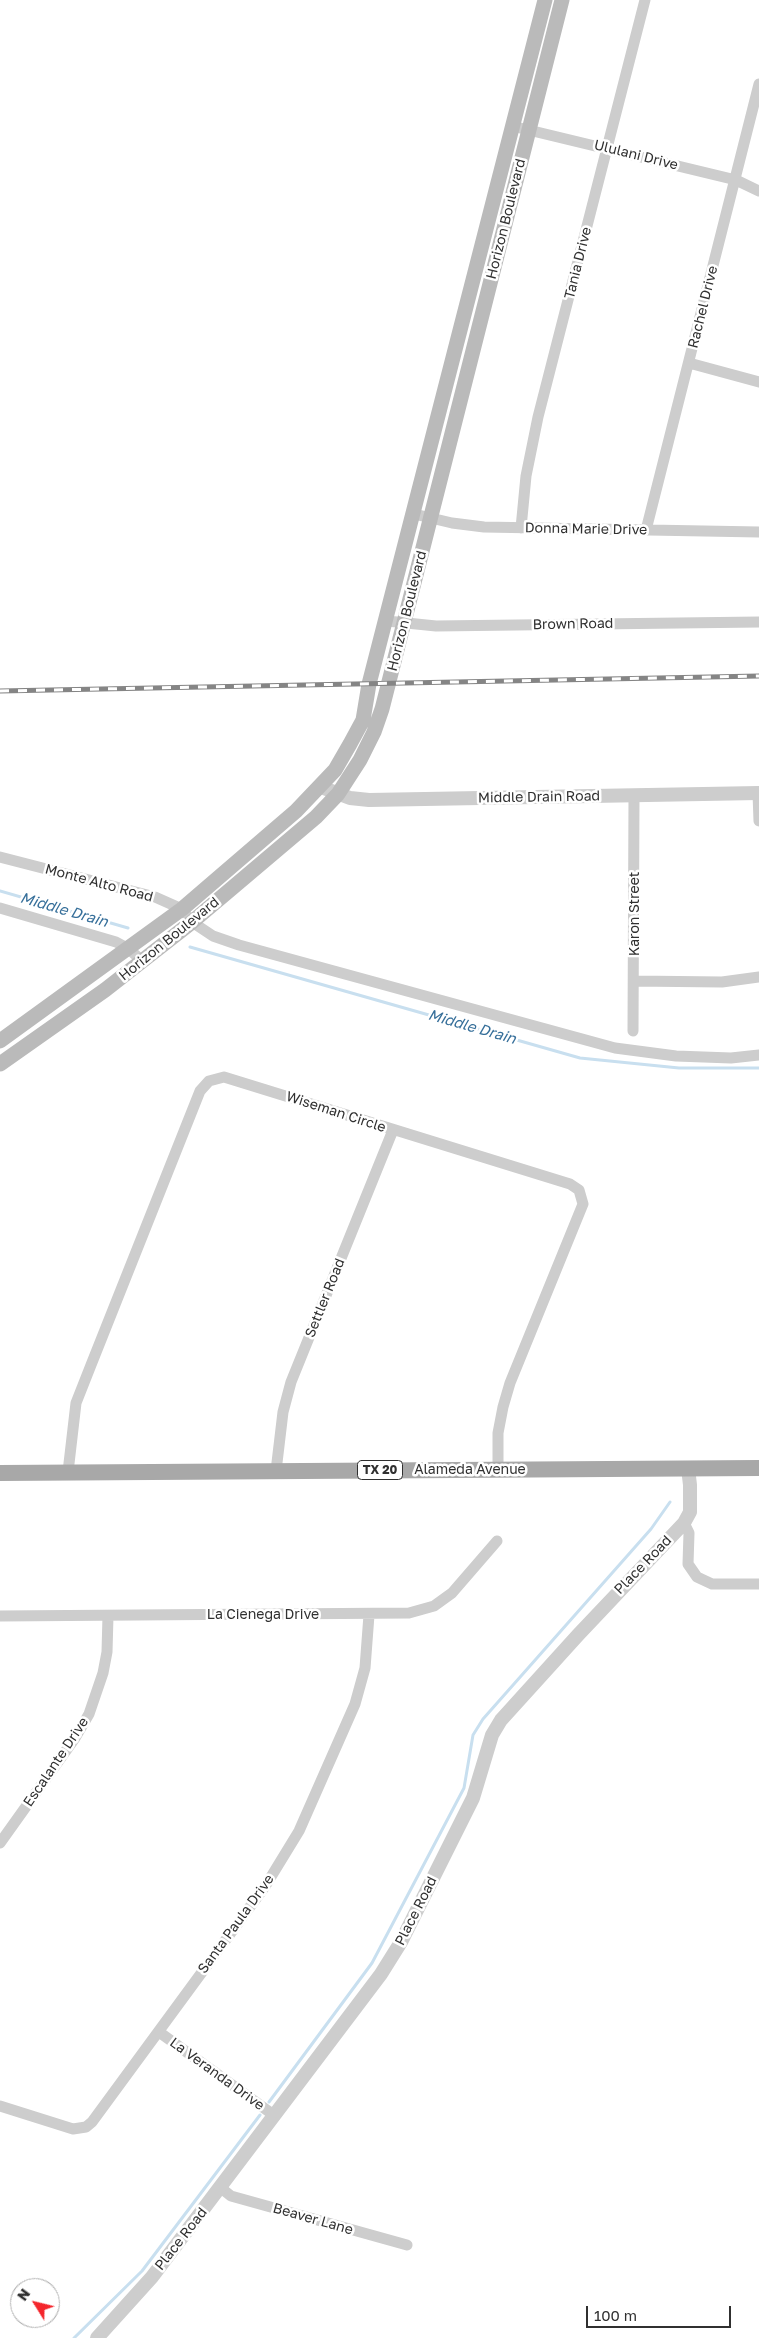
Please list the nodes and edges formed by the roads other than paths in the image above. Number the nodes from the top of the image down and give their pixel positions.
1 (545, 0) edge
2 (562, 0) edge
3 (645, 0) edge
4 (759, 84) edge
5 (512, 126) junction
6 (529, 130) junction
7 (608, 148) junction
8 (736, 180) junction
9 (759, 191) edge
10 (689, 363) junction
11 (759, 382) edge
12 (414, 514) junction
13 (430, 518) junction
14 (521, 528) junction
15 (646, 530) junction
16 (759, 532) edge
17 (387, 621) junction
18 (759, 622) edge
19 (404, 623) junction
20 (321, 787) junction
21 (759, 793) edge
22 (338, 794) junction
23 (634, 796) junction
24 (759, 821) edge
25 (0, 857) edge
26 (0, 908) edge
27 (182, 909) junction
28 (192, 922) junction
29 (129, 949) junction
30 (142, 961) junction
31 (759, 977) edge
32 (634, 981) junction
33 (633, 1031) dead end
34 (0, 1041) edge
35 (759, 1055) edge
36 (0, 1064) edge
37 (393, 1130) junction
38 (688, 1468) junction
39 (759, 1468) edge
40 (498, 1470) junction
41 (276, 1471) junction
42 (0, 1472) edge
43 (68, 1472) junction
44 (684, 1522) junction
45 (497, 1541) dead end
46 (759, 1584) edge
47 (369, 1615) junction
48 (0, 1616) edge
49 (108, 1616) junction
50 (0, 1843) edge
51 (159, 2032) junction
52 (0, 2106) edge
53 (275, 2116) junction
54 (221, 2188) junction
55 (406, 2245) dead end
56 (98, 2338) edge

1 - 5 main road, Horizon Boulevard
2 - 6 main road, Horizon Boulevard
3 - 7 street, Tania Drive
4 - 8 street, Rachel Drive
5 - 6 street, Ululani Drive
5 - 12 main road, Horizon Boulevard
6 - 7 street, Ululani Drive
6 - 13 main road, Horizon Boulevard
7 - 8 street, Ululani Drive
7 - 14 street, Tania Drive
8 - 9 street, Ululani Drive
8 - 10 street, Rachel Drive
10 - 11 street
10 - 15 street, Rachel Drive
12 - 13 street, Donna Marie Drive
12 - 17 main road, Horizon Boulevard
13 - 14 street, Donna Marie Drive
13 - 19 main road, Horizon Boulevard
14 - 15 street, Donna Marie Drive
15 - 16 street, Donna Marie Drive
17 - 19 street, Brown Road
17 - 20 main road, Horizon Boulevard
18 - 19 street, Brown Road
19 - 22 main road, Horizon Boulevard
20 - 22 street, Middle Drain Road
20 - 27 main road, Horizon Boulevard
21 - 23 street, Middle Drain Road
21 - 24 street
22 - 23 street, Middle Drain Road
22 - 28 main road, Horizon Boulevard
23 - 32 street, Karon Street
25 - 27 street, Monte Alto Road
26 - 29 street
27 - 28 street, Monte Alto Road
27 - 29 main road, Horizon Boulevard
28 - 30 main road, Horizon Boulevard
28 - 35 street, Monte Alto Road
29 - 30 street
29 - 34 main road, Horizon Boulevard
30 - 36 main road, Horizon Boulevard
31 - 32 street
32 - 33 street, Karon Street
37 - 40 street, Wiseman Circle
37 - 41 street, Settler Road
37 - 43 street, Wiseman Circle
38 - 39 main road, Alameda Avenue / TX 20
38 - 40 main road, Alameda Avenue / TX 20
38 - 44 street
40 - 41 main road, Alameda Avenue / TX 20
41 - 43 main road, Alameda Avenue / TX 20
42 - 43 main road, Alameda Avenue / TX 20
44 - 46 street
44 - 53 street, Place Road
45 - 47 street, La Cienega Drive
47 - 49 street, La Cienega Drive
47 - 51 street, Santa Paula Drive
48 - 49 street, La Cienega Drive
49 - 50 street, Escalante Drive
51 - 52 street, Santa Paula Drive
51 - 53 street, La Veranda Drive
53 - 54 street, Place Road
54 - 55 street, Beaver Lane
54 - 56 street, Place Road

